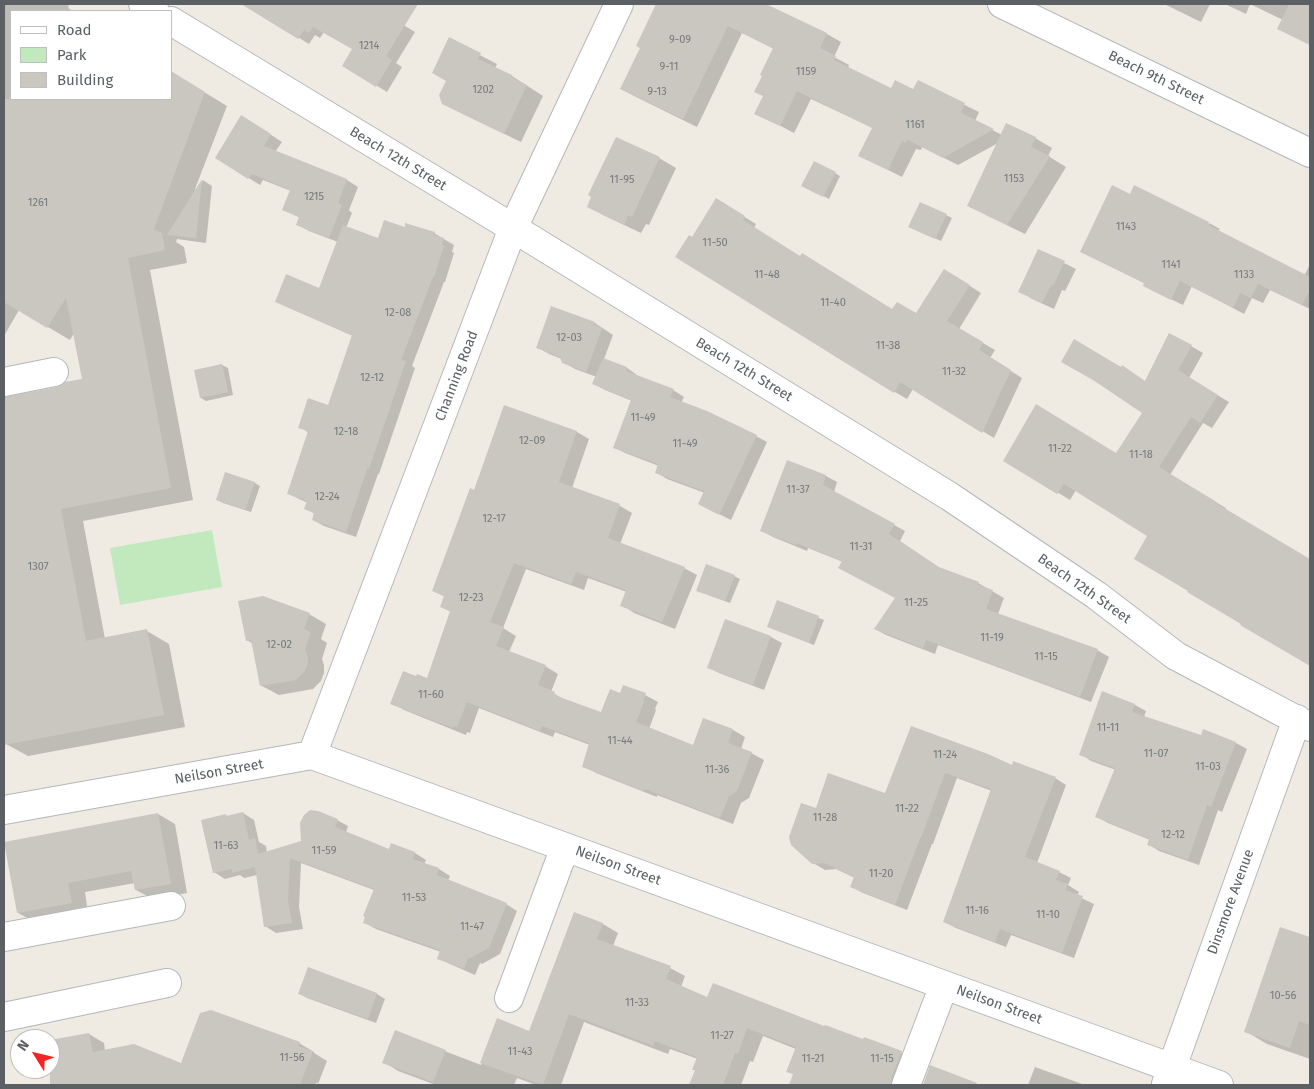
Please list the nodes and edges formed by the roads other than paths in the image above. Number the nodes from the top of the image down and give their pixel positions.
1 (619, 4) edge
2 (1002, 4) edge
3 (172, 22) edge
4 (1310, 153) edge
5 (513, 228) junction
6 (54, 372) dead end
7 (4, 382) edge
8 (1304, 723) edge
9 (312, 755) junction
10 (4, 810) edge
11 (565, 847) junction
12 (171, 906) dead end
13 (4, 937) edge
14 (167, 983) dead end
15 (944, 985) junction
16 (509, 998) dead end
17 (4, 1017) edge
18 (1169, 1077) edge
19 (906, 1085) edge
20 (1219, 1085) edge

1 - 5 street, Channing Road
2 - 4 street, Beach 9th Street
3 - 5 street, Beach 12th Street
5 - 8 street, Beach 12th Street
5 - 9 street, Channing Road
6 - 7 street
8 - 18 street, Dinsmore Avenue
9 - 10 street, Neilson Street
9 - 11 street, Neilson Street
11 - 15 street, Neilson Street
11 - 16 street
12 - 13 street
14 - 17 street
15 - 18 street, Neilson Street
15 - 19 street
18 - 20 street, Neilson Street

